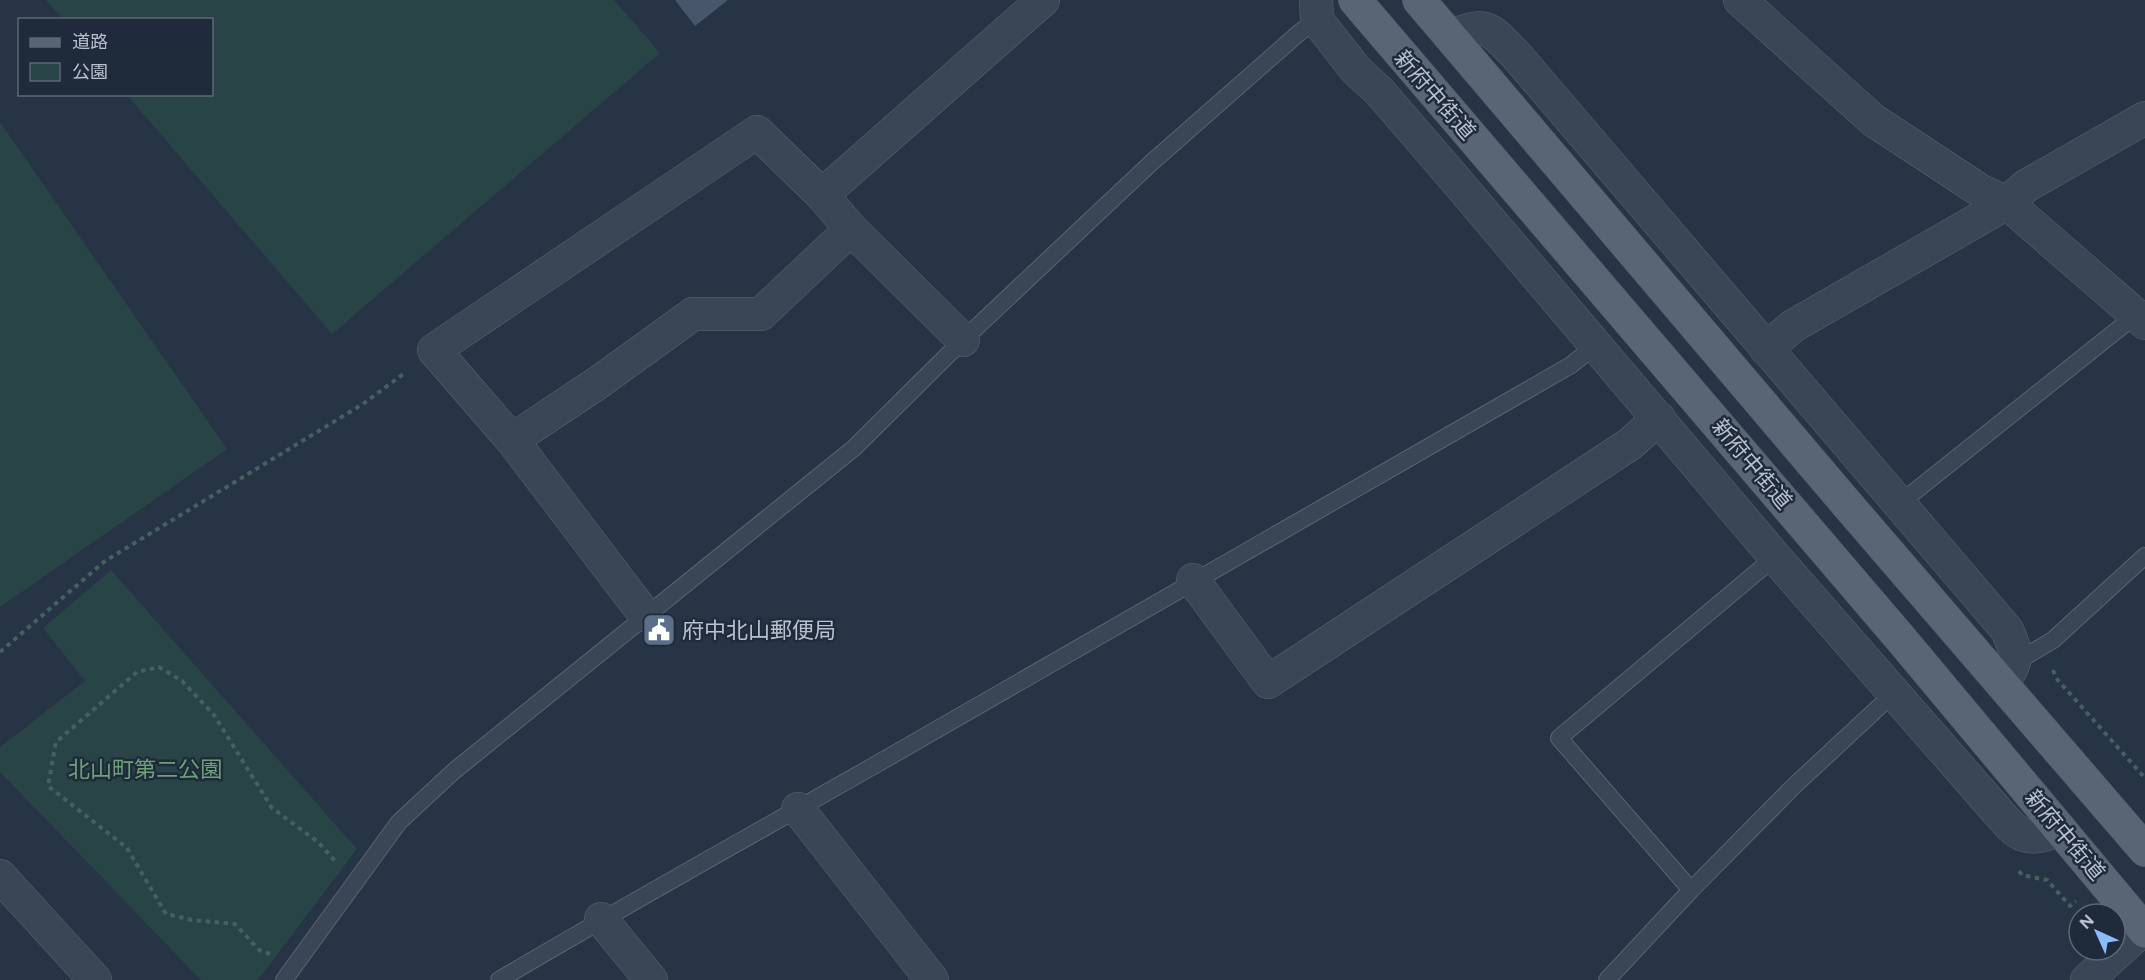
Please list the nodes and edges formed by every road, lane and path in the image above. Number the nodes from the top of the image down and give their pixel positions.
1 (1042, 0) edge
2 (1355, 0) edge
3 (1419, 0) edge
4 (1740, 0) edge
5 (1317, 10) edge
6 (1451, 37) junction
7 (2145, 118) edge
8 (822, 195) junction
9 (2007, 203) junction
10 (850, 229) junction
11 (2140, 319) edge
12 (963, 340) junction
13 (1596, 345) junction
14 (1766, 349) junction
15 (435, 350) junction
16 (1659, 418) junction
17 (512, 440) junction
18 (1899, 504) junction
19 (2145, 556) edge
20 (1775, 557) junction
21 (1193, 580) junction
22 (645, 615) junction
23 (0, 652) edge
24 (2010, 673) junction
25 (1894, 693) junction
26 (798, 809) junction
27 (2060, 829) junction
28 (2145, 850) edge
29 (0, 876) edge
30 (355, 881) junction
31 (1691, 890) junction
32 (602, 919) junction
33 (2145, 929) edge
34 (296, 963) junction
35 (95, 980) edge
36 (284, 980) edge
37 (499, 980) edge
38 (651, 980) edge
39 (933, 980) edge
40 (1607, 980) edge
41 (2087, 980) edge

1 - 8 street
2 - 27 main road, 新府中街道
3 - 6 main road, 新府中街道
4 - 9 street
5 - 12 lane
5 - 13 street
6 - 14 street
6 - 24 main road, 新府中街道
7 - 9 street
8 - 10 street
8 - 15 street
9 - 11 street
9 - 14 street
10 - 12 street
10 - 17 street
11 - 18 lane
12 - 22 lane
13 - 16 street
13 - 21 lane
14 - 18 street
15 - 17 street
15 - 23 path
16 - 20 street
16 - 21 street
17 - 22 street
18 - 24 street
19 - 24 lane
20 - 25 street
20 - 31 lane
21 - 26 lane
22 - 30 lane
24 - 28 main road, 新府中街道
25 - 27 street
25 - 31 lane
26 - 32 lane
26 - 39 street
27 - 33 main road, 新府中街道
29 - 35 street
30 - 34 lane
30 - 34 path
31 - 40 lane
32 - 37 lane
32 - 38 street
33 - 41 street
34 - 36 lane

